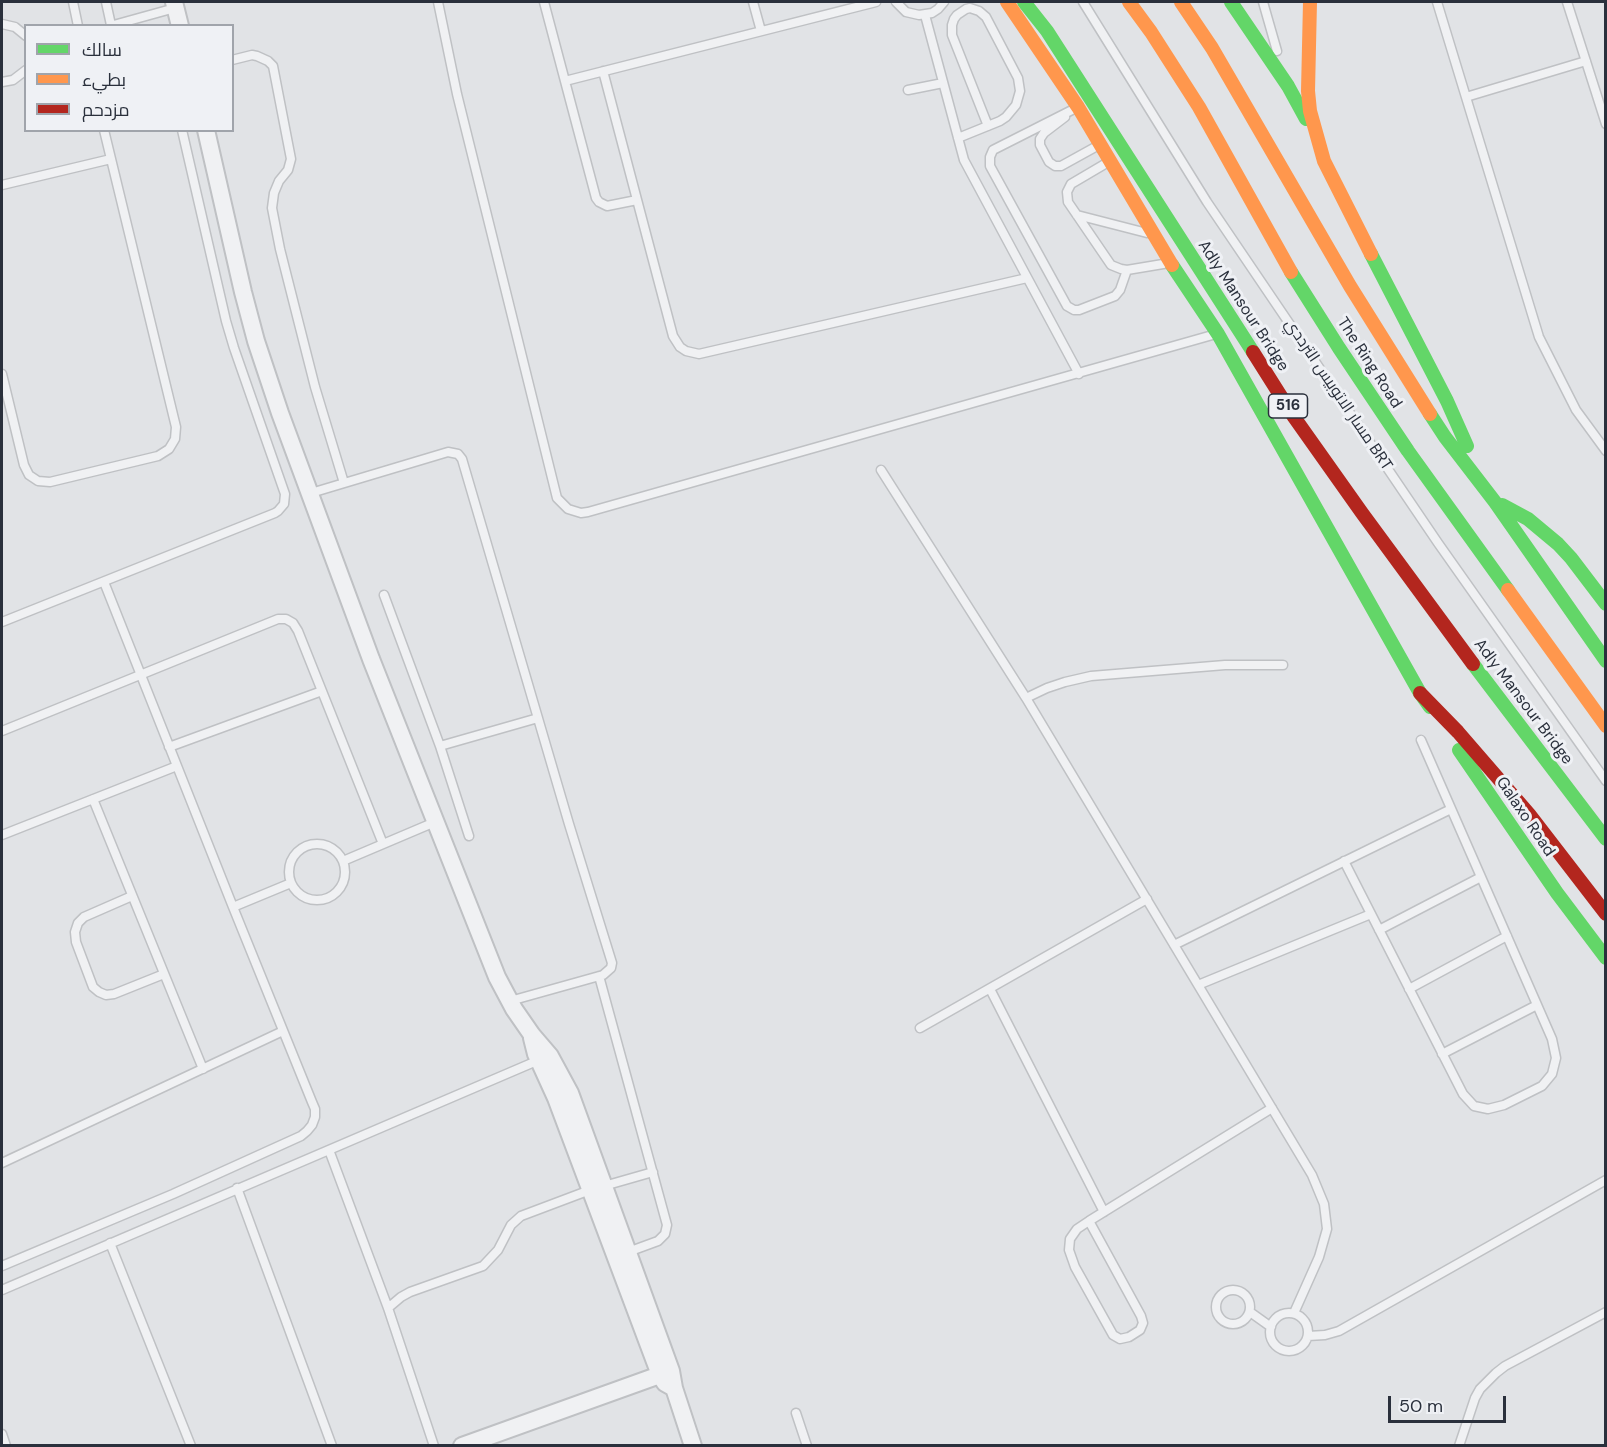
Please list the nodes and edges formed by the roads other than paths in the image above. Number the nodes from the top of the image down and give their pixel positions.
1 (73, 2) edge
2 (106, 2) edge
3 (438, 2) edge
4 (544, 2) edge
5 (753, 2) edge
6 (837, 2) edge
7 (876, 2) edge
8 (896, 2) edge
9 (944, 2) edge
10 (1007, 2) edge
11 (1024, 2) edge
12 (1083, 2) edge
13 (1129, 2) edge
14 (1181, 2) edge
15 (1231, 2) edge
16 (1263, 2) edge
17 (1310, 2) edge
18 (1437, 2) edge
19 (1567, 2) edge
20 (175, 5) edge
21 (834, 12) junction
22 (925, 15) junction
23 (2, 24) edge
24 (78, 24) edge
25 (110, 24) edge
26 (113, 24) edge
27 (180, 24) edge
28 (761, 31) junction
29 (24, 34) edge
30 (234, 60) edge
31 (1586, 61) junction
32 (603, 71) junction
33 (24, 72) edge
34 (565, 81) junction
35 (2, 82) edge
36 (943, 83) junction
37 (1288, 86) junction
38 (908, 90) dead end
39 (1466, 97) junction
40 (1075, 109) junction
41 (1605, 124) edge
42 (988, 126) junction
43 (104, 132) edge
44 (182, 132) edge
45 (206, 132) edge
46 (1317, 137) junction
47 (958, 138) junction
48 (1100, 144) junction
49 (111, 159) junction
50 (1110, 161) junction
51 (2, 185) edge
52 (637, 200) junction
53 (1077, 215) junction
54 (1154, 234) junction
55 (1170, 262) junction
56 (1126, 270) junction
57 (1027, 278) junction
58 (1218, 334) junction
59 (2, 374) edge
60 (1079, 374) junction
61 (1605, 451) edge
62 (881, 470) dead end
63 (1478, 480) junction
64 (344, 483) junction
65 (311, 493) junction
66 (1495, 502) junction
67 (104, 582) junction
68 (384, 595) dead end
69 (1605, 604) edge
70 (2, 622) edge
71 (1605, 661) edge
72 (1283, 665) dead end
73 (141, 675) junction
74 (322, 691) junction
75 (1420, 693) junction
76 (1026, 698) junction
77 (538, 718) junction
78 (1605, 726) edge
79 (2, 731) edge
80 (1421, 740) dead end
81 (169, 747) junction
82 (440, 747) junction
83 (177, 766) junction
84 (1605, 780) edge
85 (93, 799) junction
86 (1451, 809) junction
87 (435, 822) junction
88 (2, 835) edge
89 (470, 836) dead end
90 (1605, 839) edge
91 (383, 844) junction
92 (343, 861) junction
93 (1344, 861) junction
94 (1481, 877) junction
95 (291, 883) junction
96 (132, 896) junction
97 (1147, 899) junction
98 (233, 907) junction
99 (1371, 914) junction
100 (1605, 914) edge
101 (1379, 930) junction
102 (1507, 936) junction
103 (1174, 945) junction
104 (1605, 958) edge
105 (164, 974) junction
106 (599, 976) junction
107 (1198, 985) junction
108 (990, 989) junction
109 (1409, 989) junction
110 (509, 1001) junction
111 (1538, 1005) junction
112 (920, 1028) dead end
113 (284, 1031) junction
114 (532, 1035) junction
115 (1442, 1054) junction
116 (539, 1060) junction
117 (203, 1069) junction
118 (1272, 1108) junction
119 (329, 1150) junction
120 (2, 1163) edge
121 (653, 1172) junction
122 (1605, 1180) edge
123 (237, 1188) junction
124 (597, 1188) junction
125 (1104, 1212) junction
126 (1089, 1221) junction
127 (110, 1243) junction
128 (628, 1252) junction
129 (2, 1266) edge
130 (2, 1290) edge
131 (388, 1308) junction
132 (1250, 1312) junction
133 (1605, 1312) edge
134 (1294, 1313) junction
135 (1271, 1327) junction
136 (1308, 1336) junction
137 (665, 1373) junction
138 (796, 1413) dead end
139 (2, 1434) edge
140 (6, 1446) edge
141 (191, 1446) edge
142 (332, 1446) edge
143 (434, 1446) edge
144 (462, 1446) edge
145 (693, 1446) edge
146 (807, 1446) edge
147 (1459, 1446) edge

1 - 24 lane
2 - 25 lane
3 - 60 lane
4 - 34 lane
5 - 28 lane
6 - 21 lane
7 - 21 lane
8 - 22 lane
9 - 22 lane
10 - 40 main road
11 - 90 main road, Adly Mansour Bridge / 516
12 - 84 lane, مسار الاتوبيس الترددي BRT
13 - 78 main road, The Ring Road
14 - 63 main road, The Ring Road
15 - 37 main road
16 - 37 lane
17 - 46 main road
18 - 39 lane
19 - 31 lane
20 - 26 lane
20 - 27 street
21 - 28 lane
22 - 36 lane
23 - 29 lane
28 - 32 lane
30 - 64 lane
31 - 39 lane
31 - 41 lane
32 - 34 lane
32 - 52 lane
33 - 35 lane
34 - 52 lane
36 - 38 lane
36 - 47 lane
37 - 46 main road
39 - 61 lane
40 - 48 main road
40 - 48 lane
40 - 56 lane
42 - 42 lane
42 - 47 lane
43 - 49 lane
44 - 67 lane
45 - 65 street
46 - 63 main road
47 - 57 lane
48 - 50 main road
49 - 51 lane
49 - 59 lane
50 - 53 lane
50 - 54 main road
52 - 57 lane
53 - 54 lane
53 - 56 lane
54 - 55 main road
55 - 56 lane
55 - 58 main road
57 - 60 lane
58 - 60 lane
58 - 75 main road
62 - 76 lane
63 - 66 main road, The Ring Road
64 - 65 lane
64 - 77 lane
65 - 87 street
66 - 69 main road
66 - 71 main road, The Ring Road
67 - 70 lane
67 - 73 lane
68 - 82 lane
72 - 76 lane
73 - 74 lane
73 - 79 lane
73 - 81 lane
74 - 81 lane
74 - 91 lane
75 - 100 main road
75 - 104 main road, Galaxo Road
76 - 97 lane
77 - 82 lane
77 - 106 lane
80 - 86 lane
81 - 83 lane
82 - 89 lane
83 - 85 lane
83 - 98 lane
85 - 88 lane
85 - 96 lane
86 - 93 lane
86 - 94 lane
87 - 91 lane
87 - 110 street
91 - 92 lane
92 - 95 lane
92 - 95 lane
93 - 99 lane
93 - 103 lane
94 - 101 lane
94 - 102 lane
95 - 98 lane
96 - 105 lane
96 - 105 lane
97 - 103 lane
97 - 108 lane
98 - 113 lane
99 - 101 lane
99 - 107 lane
101 - 109 lane
102 - 109 lane
102 - 111 lane
103 - 107 lane
105 - 117 lane
106 - 110 lane
106 - 121 lane
107 - 118 lane
108 - 112 lane
108 - 125 lane
109 - 115 lane
110 - 114 street
111 - 115 lane
111 - 115 lane
113 - 117 lane
113 - 129 lane
114 - 116 street
114 - 124 street
116 - 119 lane
116 - 124 street
117 - 120 lane
118 - 125 lane
118 - 134 lane
119 - 123 lane
119 - 131 lane
121 - 124 lane
121 - 128 lane
122 - 136 lane
123 - 127 lane
123 - 142 lane
124 - 128 street
124 - 131 lane
124 - 137 street
125 - 126 lane
126 - 126 lane
127 - 130 lane
127 - 141 lane
128 - 137 street
131 - 143 lane
132 - 132 lane
132 - 135 lane
133 - 147 lane
134 - 135 lane
134 - 136 lane
135 - 136 lane
137 - 144 street
137 - 145 street
138 - 146 lane
139 - 140 lane

